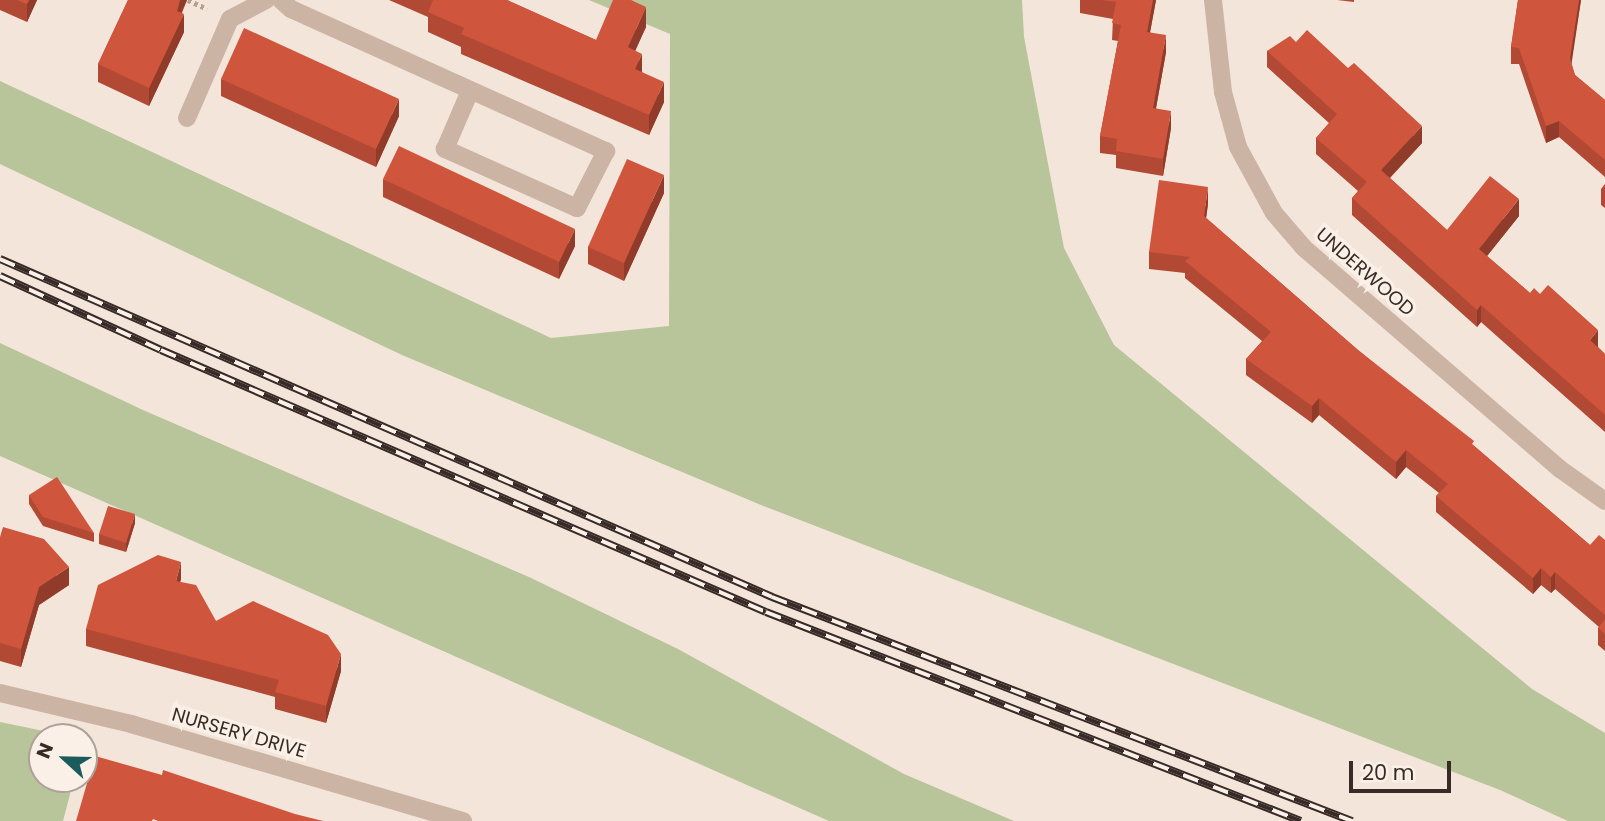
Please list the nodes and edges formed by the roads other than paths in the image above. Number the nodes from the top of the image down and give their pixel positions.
1 (266, 0) edge
2 (281, 0) edge
3 (1213, 0) edge
4 (470, 91) junction
5 (187, 118) dead end
6 (1605, 501) edge
7 (0, 693) edge
8 (464, 821) edge

1 - 5 street
2 - 4 street
3 - 6 street, UNDERWOOD
4 - 4 street
7 - 8 street, NURSERY DRIVE

